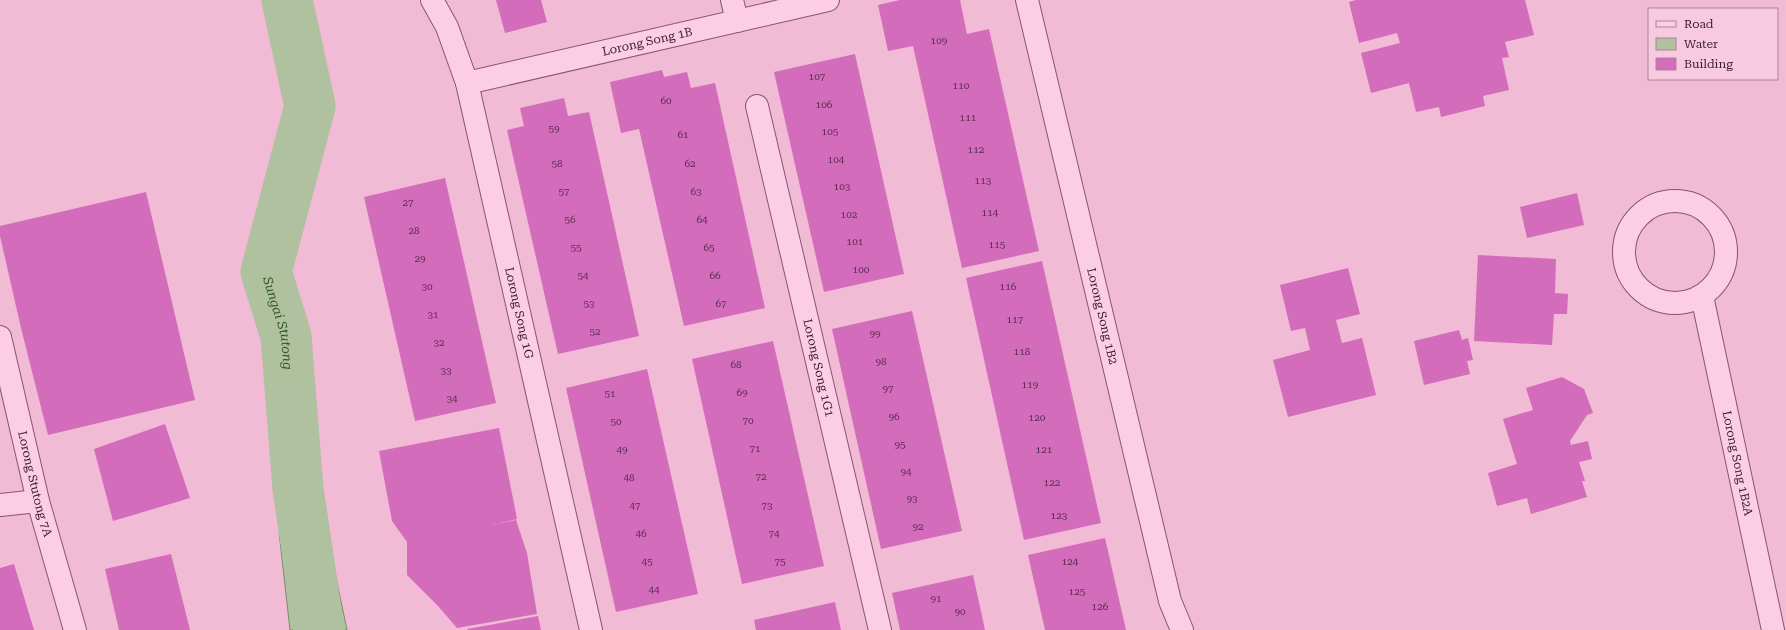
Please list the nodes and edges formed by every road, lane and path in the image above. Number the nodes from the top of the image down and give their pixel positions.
1 (432, 0) edge
2 (732, 0) edge
3 (828, 0) edge
4 (1027, 0) edge
5 (737, 21) junction
6 (467, 83) junction
7 (757, 106) dead end
8 (1702, 296) junction
9 (0, 337) edge
10 (38, 501) junction
11 (0, 505) edge
12 (76, 630) edge
13 (591, 630) edge
14 (880, 630) edge
15 (1182, 630) edge
16 (1772, 630) edge

1 - 6 street, Lorong Song 1G
2 - 5 street
3 - 5 street, Lorong Song 1B
4 - 15 street, Lorong Song 1B2
5 - 6 street, Lorong Song 1B
6 - 13 street, Lorong Song 1G
7 - 14 street, Lorong Song 1G1
8 - 8 street
8 - 16 street, Lorong Song 1B2A
9 - 10 street, Lorong Stutong 7A
10 - 11 street
10 - 12 street, Lorong Stutong 7A

